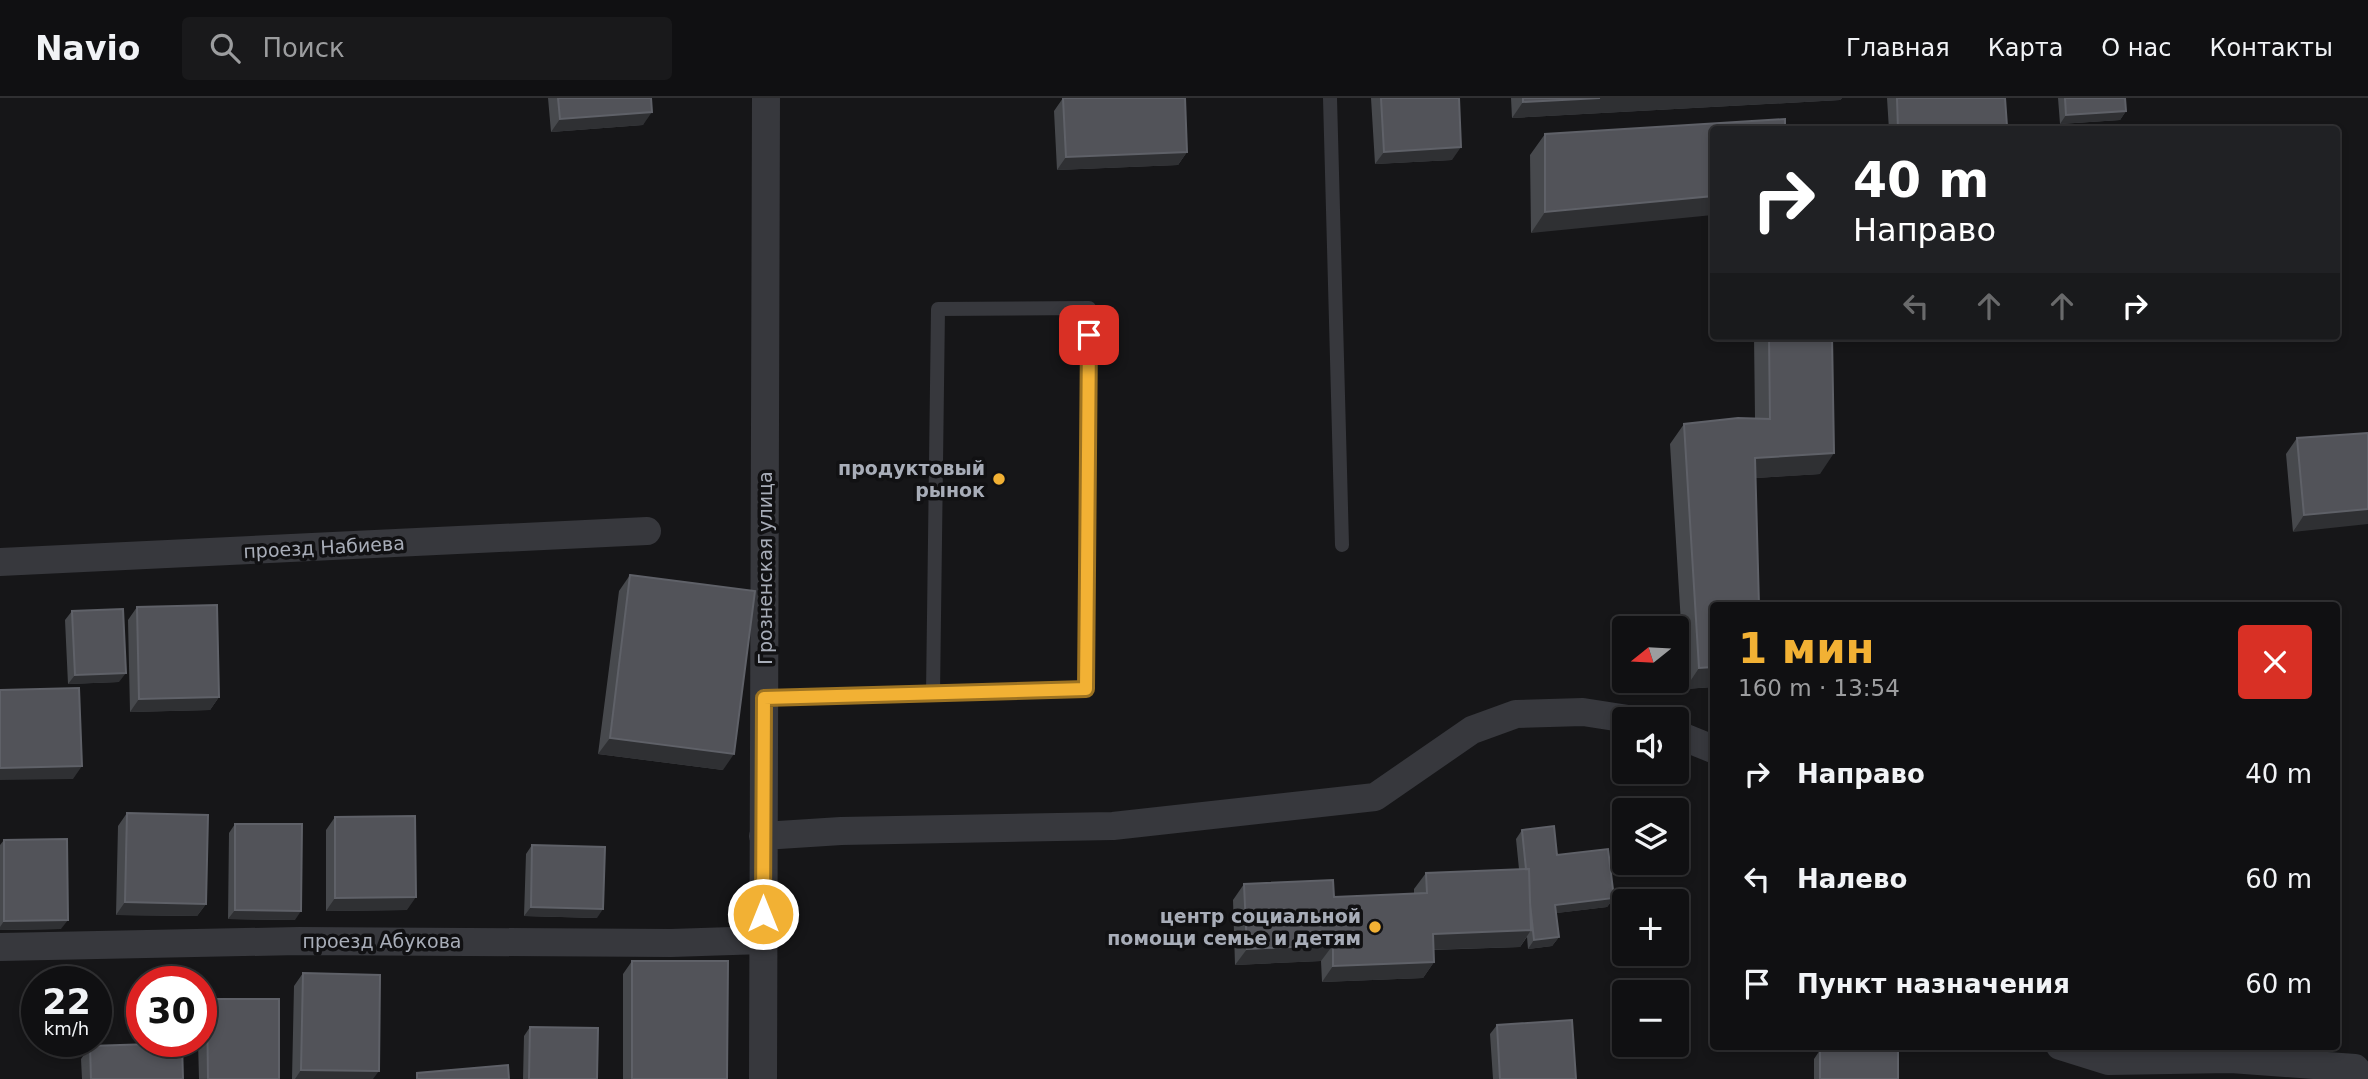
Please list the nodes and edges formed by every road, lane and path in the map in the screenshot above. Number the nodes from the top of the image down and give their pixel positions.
1 (766, 98) edge
2 (1329, 98) edge
3 (647, 531) dead end
4 (1342, 545) dead end
5 (0, 562) edge
6 (933, 694) junction
7 (764, 698) junction
8 (1612, 717) edge
9 (1689, 739) edge
10 (1710, 748) edge
11 (763, 836) junction
12 (763, 940) junction
13 (0, 947) edge
14 (2073, 1050) edge
15 (763, 1079) edge
16 (2365, 1079) edge

1 - 7 street, Грозненская улица
2 - 4 lane
3 - 5 street, проезд Набиева
6 - 6 lane
6 - 7 lane
7 - 11 street, Грозненская улица
8 - 11 street
9 - 10 street
11 - 12 street, Грозненская улица
12 - 13 street, проезд Абукова
12 - 15 street, Грозненская улица
14 - 16 street

